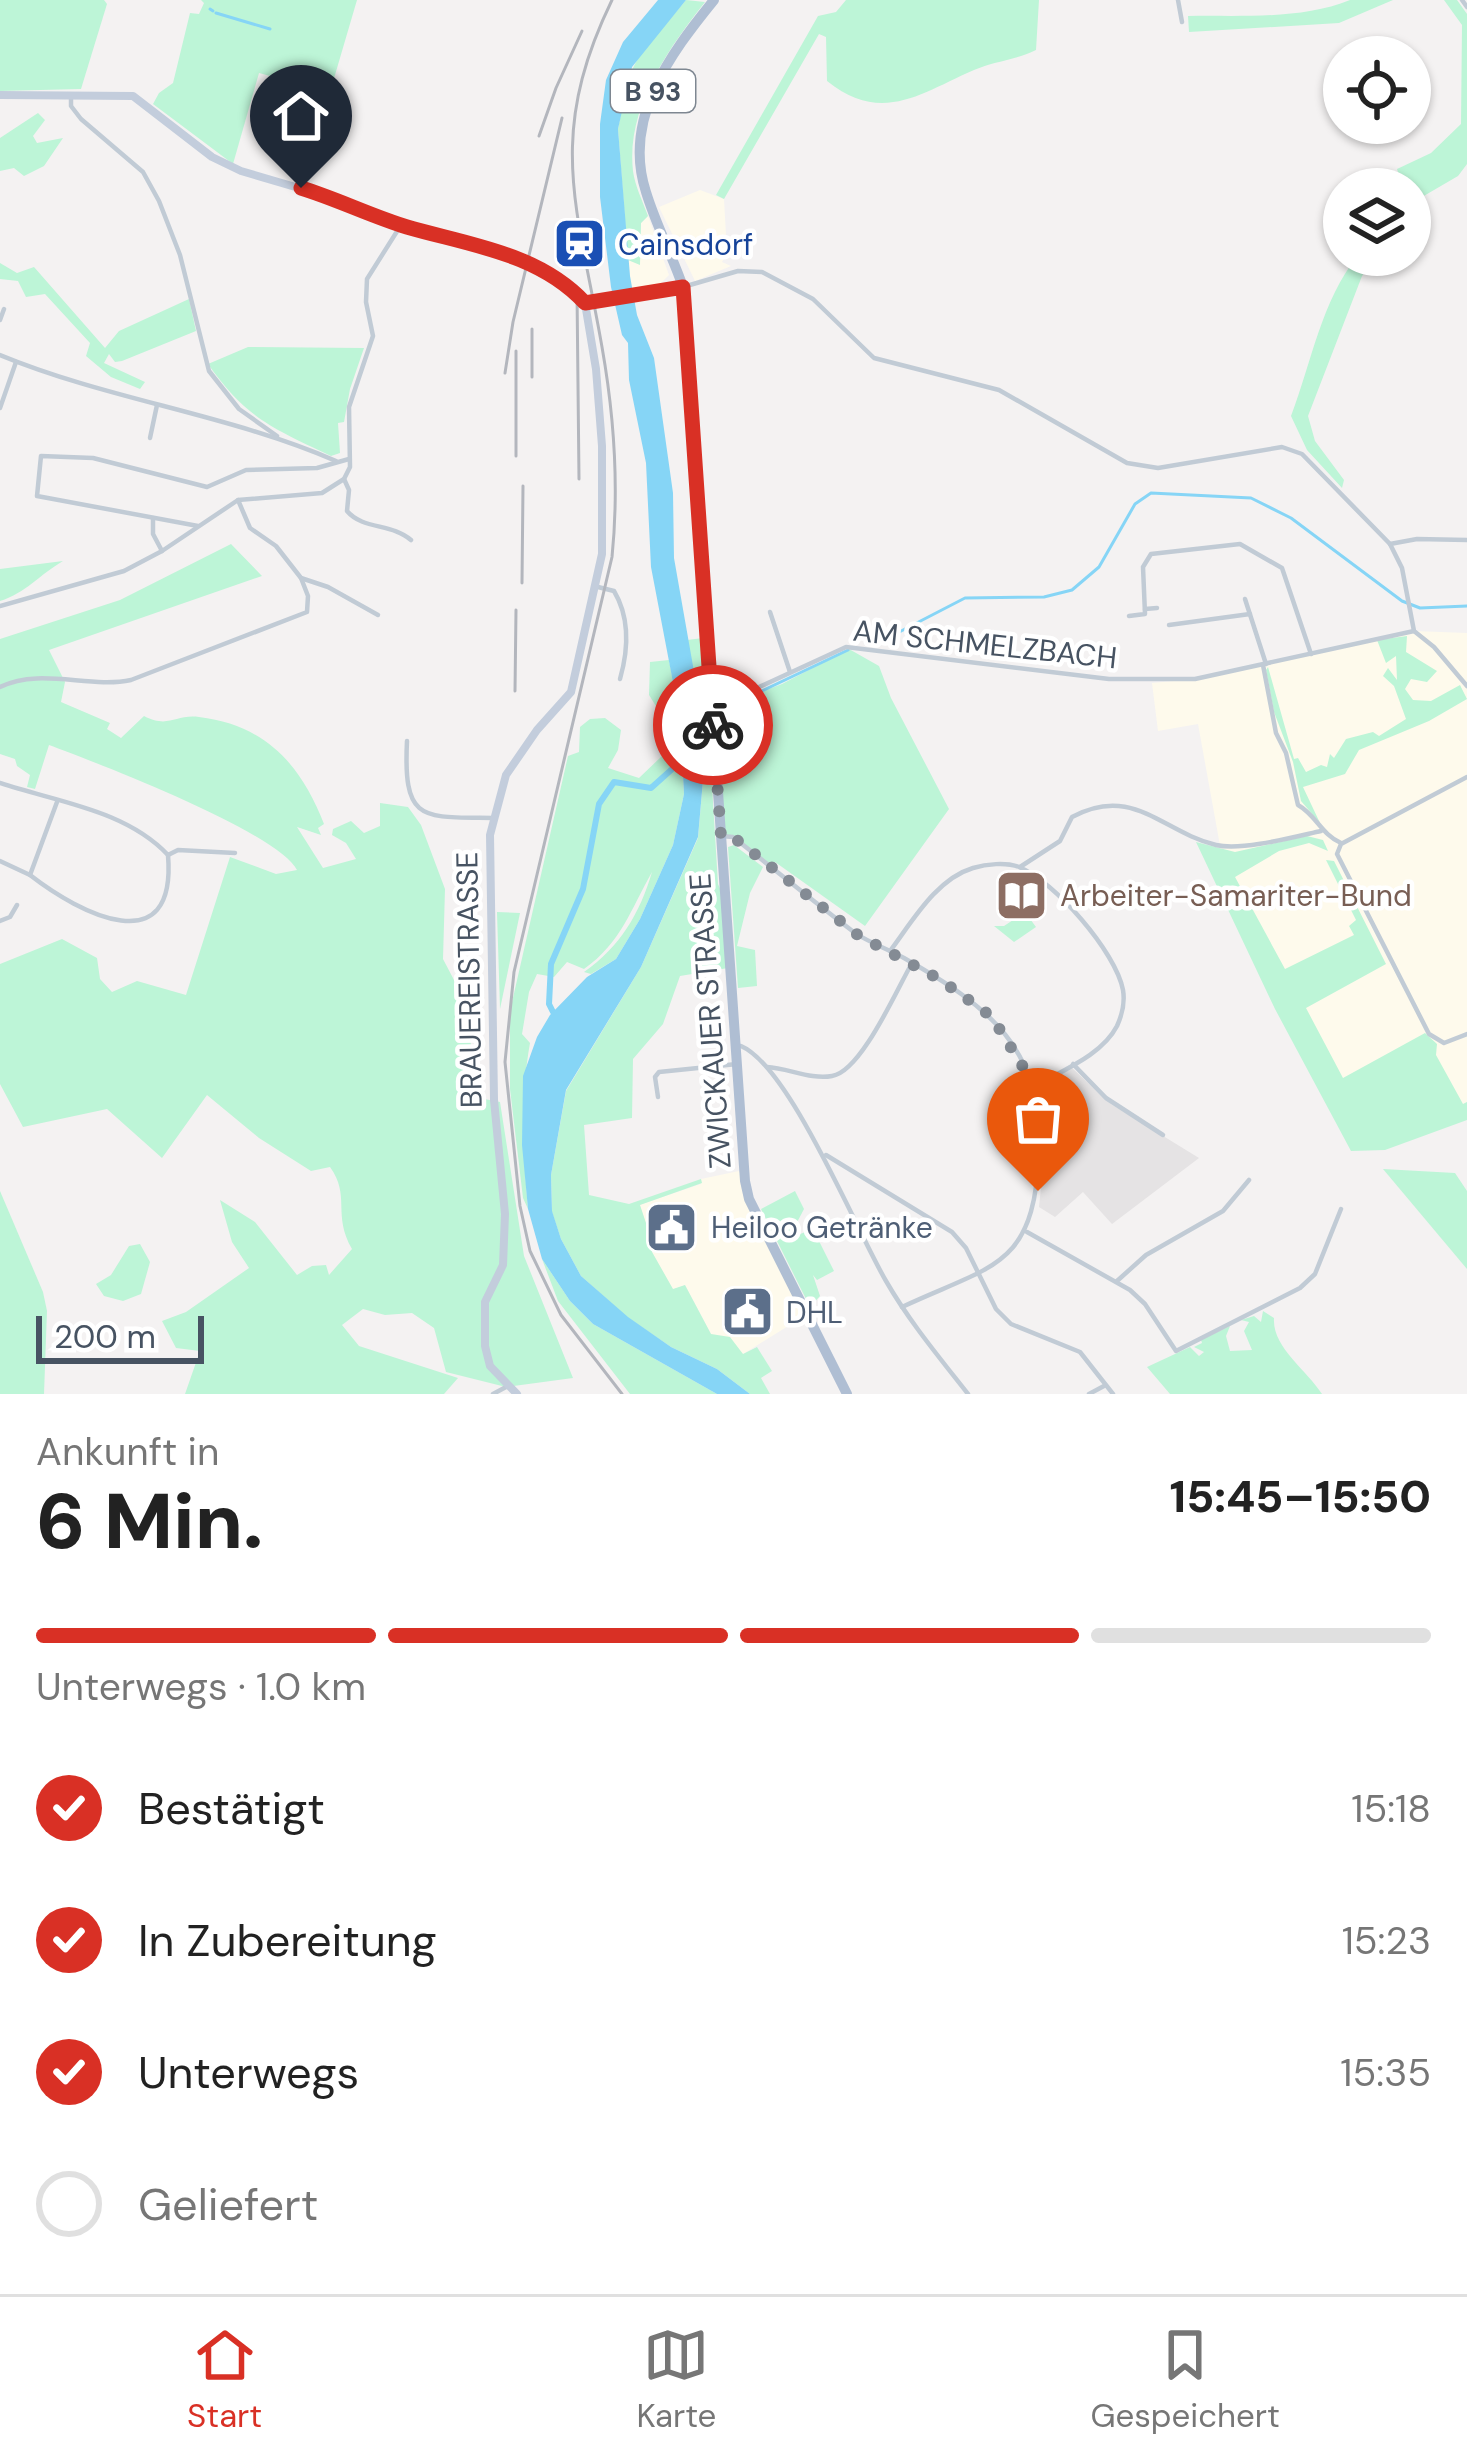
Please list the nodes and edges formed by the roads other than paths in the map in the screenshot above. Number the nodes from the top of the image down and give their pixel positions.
1 (714, 0) edge
2 (1178, 0) edge
3 (1462, 0) edge
4 (1467, 7) edge
5 (1182, 22) dead end
6 (71, 94) junction
7 (0, 95) edge
8 (401, 225) junction
9 (683, 287) junction
10 (585, 303) junction
11 (4, 309) dead end
12 (0, 320) edge
13 (0, 355) edge
14 (16, 362) junction
15 (157, 405) junction
16 (0, 408) edge
17 (277, 436) junction
18 (150, 438) dead end
19 (349, 460) junction
20 (336, 461) junction
21 (344, 479) junction
22 (238, 500) junction
23 (153, 518) junction
24 (200, 526) junction
25 (411, 540) dead end
26 (1467, 540) edge
27 (1390, 544) junction
28 (162, 551) junction
29 (301, 578) junction
30 (595, 586) junction
31 (1245, 599) dead end
32 (0, 606) edge
33 (1157, 608) dead end
34 (1145, 609) junction
35 (770, 611) dead end
36 (1250, 614) junction
37 (378, 615) dead end
38 (1129, 616) dead end
39 (1169, 625) dead end
40 (1414, 631) junction
41 (1311, 654) junction
42 (1264, 665) junction
43 (790, 672) junction
44 (620, 679) dead end
45 (0, 686) edge
46 (1467, 686) edge
47 (712, 701) junction
48 (407, 741) dead end
49 (1467, 777) edge
50 (0, 783) edge
51 (57, 802) junction
52 (493, 818) junction
53 (1321, 831) junction
54 (721, 836) junction
55 (1341, 844) junction
56 (235, 854) dead end
57 (169, 855) junction
58 (0, 861) edge
59 (1020, 867) junction
60 (30, 875) junction
61 (17, 905) dead end
62 (0, 922) edge
63 (890, 951) junction
64 (912, 963) junction
65 (1467, 1034) edge
66 (735, 1043) junction
67 (737, 1064) junction
68 (1072, 1064) junction
69 (766, 1067) junction
70 (1035, 1086) junction
71 (658, 1097) dead end
72 (1163, 1135) dead end
73 (821, 1152) junction
74 (1249, 1180) dead end
75 (1341, 1209) dead end
76 (1027, 1232) junction
77 (977, 1272) junction
78 (1117, 1281) junction
79 (902, 1307) junction
80 (1104, 1386) junction
81 (506, 1387) junction
82 (493, 1394) edge
83 (517, 1394) edge
84 (847, 1394) edge
85 (968, 1394) edge
86 (1089, 1394) edge
87 (1113, 1394) edge

1 - 9 main road, B 93
2 - 5 street
3 - 4 street
6 - 7 street
6 - 8 street
6 - 17 street
8 - 10 street
8 - 19 street
9 - 10 street
9 - 27 street
9 - 47 main road, B 93
10 - 30 street, BRAUEREISTRASSE
11 - 12 street
13 - 14 street
14 - 15 street
14 - 16 street
15 - 17 street
15 - 18 street
17 - 20 street
19 - 20 street
19 - 21 street
20 - 23 street
21 - 22 street
21 - 25 street
22 - 24 street
22 - 29 street
23 - 24 street
23 - 28 street
24 - 28 street
26 - 27 street
27 - 40 street
28 - 32 street
29 - 37 street
29 - 45 street
30 - 44 street
30 - 52 street, BRAUEREISTRASSE
31 - 36 street
33 - 34 street
34 - 38 street
34 - 41 street
35 - 43 street
36 - 39 street
36 - 42 street
40 - 41 street, AM SCHMELZBACH
40 - 46 street
41 - 42 street, AM SCHMELZBACH
42 - 43 street, AM SCHMELZBACH
42 - 53 street
43 - 47 street, AM SCHMELZBACH
47 - 54 main road, B 93
48 - 52 street
49 - 55 street
50 - 51 street
51 - 57 street
51 - 60 street
52 - 81 street, BRAUEREISTRASSE
53 - 55 street
53 - 59 street
54 - 63 street
54 - 66 main road, ZWICKAUER STRASSE / B 93
55 - 65 street
56 - 57 street
57 - 60 street
58 - 60 street
59 - 63 street
59 - 68 street
61 - 62 street
63 - 64 street
64 - 69 street
64 - 70 street
66 - 67 main road, ZWICKAUER STRASSE / B 93
66 - 69 street
67 - 71 street
67 - 84 main road, ZWICKAUER STRASSE / B 93
68 - 70 street
68 - 72 street
69 - 73 street
70 - 76 street
73 - 77 street
73 - 79 street
74 - 78 street
75 - 78 street
76 - 77 street
76 - 78 street
77 - 79 street
77 - 80 street
79 - 85 street
80 - 86 street
80 - 87 street
81 - 82 street
81 - 83 street

